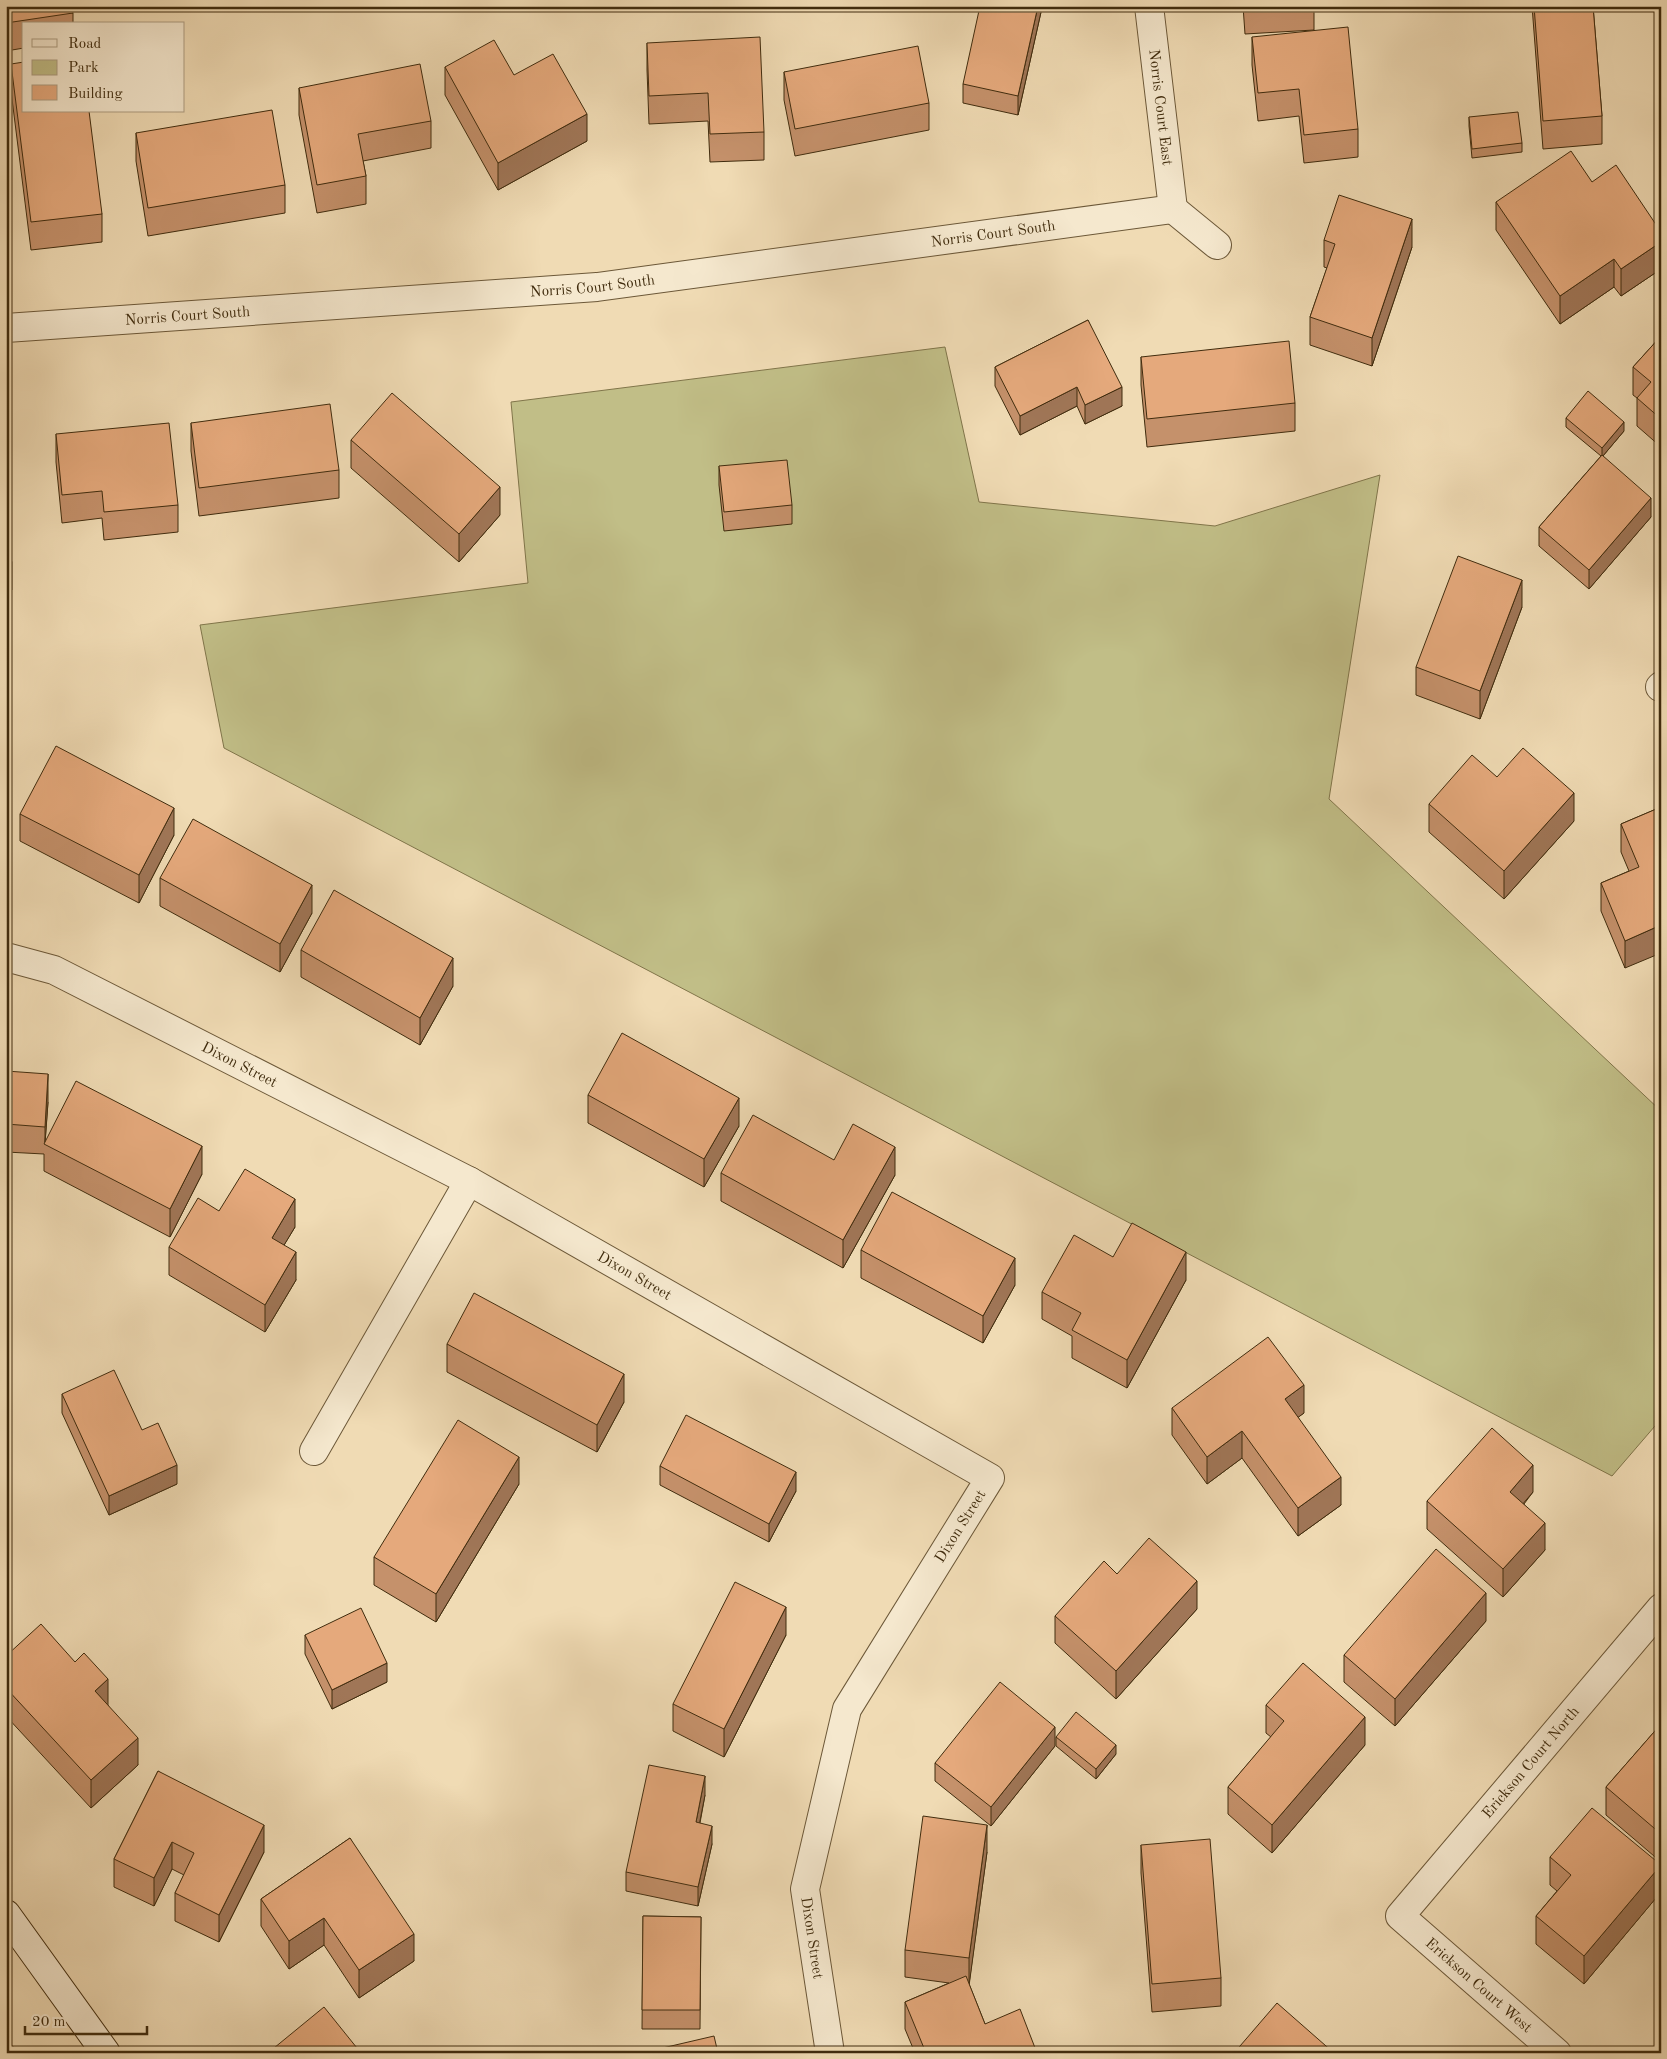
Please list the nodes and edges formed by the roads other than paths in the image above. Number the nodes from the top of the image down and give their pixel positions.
1 (1149, 6) edge
2 (1173, 209) junction
3 (1217, 245) dead end
4 (6, 328) edge
5 (6, 957) edge
6 (469, 1181) junction
7 (314, 1451) dead end
8 (1661, 1608) edge
9 (6, 1914) edge
10 (1400, 1916) joint
11 (106, 2053) edge
12 (830, 2053) edge
13 (1558, 2053) edge

1 - 2 street, Norris Court East
2 - 3 street
2 - 4 street, Norris Court South
5 - 6 street, Dixon Street
6 - 7 street
6 - 12 street, Dixon Street
8 - 10 street, Erickson Court North
9 - 11 street
10 - 13 street, Erickson Court West

